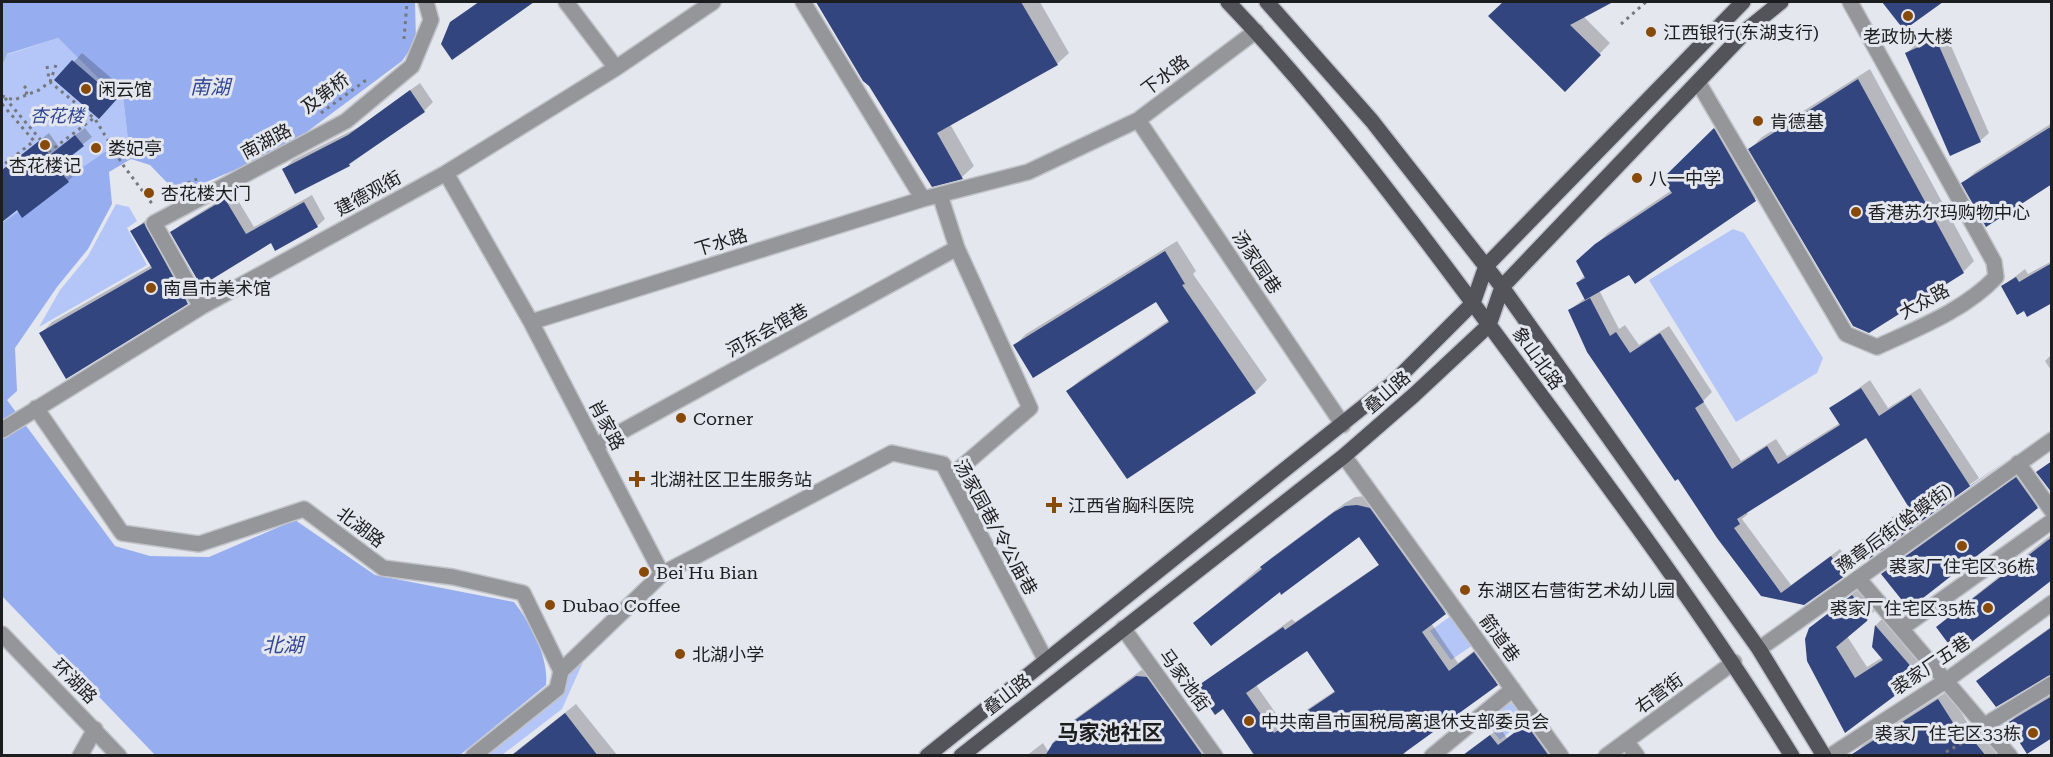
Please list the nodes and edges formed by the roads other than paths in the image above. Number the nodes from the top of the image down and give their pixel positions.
1 (426, 2) edge
2 (566, 2) edge
3 (713, 2) edge
4 (803, 2) edge
5 (1228, 2) edge
6 (1267, 2) edge
7 (1743, 2) edge
8 (1781, 2) edge
9 (1850, 2) edge
10 (1256, 31) junction
11 (616, 68) junction
12 (1698, 82) junction
13 (1138, 120) junction
14 (446, 173) junction
15 (940, 195) junction
16 (923, 200) junction
17 (957, 248) junction
18 (1486, 266) junction
19 (1502, 287) junction
20 (1473, 303) junction
21 (201, 307) junction
22 (531, 322) junction
23 (1489, 325) junction
24 (36, 408) junction
25 (1343, 425) junction
26 (2, 430) edge
27 (2052, 440) edge
28 (595, 446) junction
29 (1344, 456) junction
30 (2018, 463) junction
31 (950, 477) junction
32 (2052, 512) edge
33 (2052, 521) edge
34 (662, 574) junction
35 (1858, 578) junction
36 (2052, 603) edge
37 (1123, 628) junction
38 (1902, 628) junction
39 (2, 634) edge
40 (1759, 649) junction
41 (1046, 659) junction
42 (1734, 662) junction
43 (561, 671) junction
44 (1947, 680) junction
45 (2052, 684) edge
46 (1513, 689) junction
47 (1986, 727) junction
48 (95, 729) junction
49 (1626, 741) junction
50 (81, 756) edge
51 (119, 756) edge
52 (473, 756) edge
53 (927, 756) edge
54 (961, 756) edge
55 (1215, 756) edge
56 (1432, 756) edge
57 (1561, 756) edge
58 (1606, 756) edge
59 (1637, 756) edge
60 (1792, 756) edge
61 (1824, 756) edge
62 (1830, 756) edge
63 (2010, 756) edge

1 - 21 street, 南湖路
2 - 11 street
3 - 11 street, 建德观街
4 - 16 street
5 - 10 main road, 象山北路
6 - 18 main road, 象山北路
7 - 18 main road, 叠山路
8 - 12 main road, 叠山路
9 - 12 street, 大众路
10 - 13 street, 下水路
10 - 20 main road, 象山北路
11 - 14 street, 建德观街
12 - 19 main road, 叠山路
13 - 15 street, 下水路
13 - 25 street, 汤家园巷
14 - 21 street, 建德观街
14 - 22 street, 肖家路
15 - 16 street, 下水路
15 - 17 street
16 - 22 street, 下水路
17 - 28 street, 河东会馆巷
17 - 31 street
18 - 19 main road, 象山北路
18 - 20 main road, 叠山路
19 - 23 main road, 叠山路
19 - 40 main road, 象山北路
20 - 23 main road, 象山北路
20 - 25 main road, 叠山路
21 - 24 street, 建德观街
22 - 28 street, 肖家路
23 - 29 main road, 叠山路
23 - 42 main road, 象山北路
24 - 26 street, 建德观街
24 - 43 street, 北湖路
25 - 41 main road, 叠山路
27 - 30 street, 豫章后街(蛤蟆街)
28 - 34 street, 肖家路
29 - 37 main road, 叠山路
29 - 46 street, 箭道巷
30 - 32 street
30 - 35 street, 豫章后街(蛤蟆街)
31 - 34 street, 汤家园巷/令公庙巷
31 - 41 street, 汤家园巷/令公庙巷
33 - 38 street
34 - 43 street
35 - 38 street
35 - 40 street, 豫章后街(蛤蟆街)
36 - 44 street, 裘家厂五巷
37 - 54 main road, 叠山路
37 - 55 street, 马家池街
38 - 44 street
39 - 48 street, 环湖路
40 - 61 main road, 象山北路
41 - 53 main road, 叠山路
42 - 49 street, 右营街
42 - 60 main road, 象山北路
43 - 52 street
44 - 47 street
44 - 62 street, 裘家厂五巷
45 - 47 street
46 - 56 street
46 - 57 street, 箭道巷
47 - 63 street
48 - 50 street
48 - 51 street, 环湖路
49 - 58 street, 右营街
49 - 59 street

